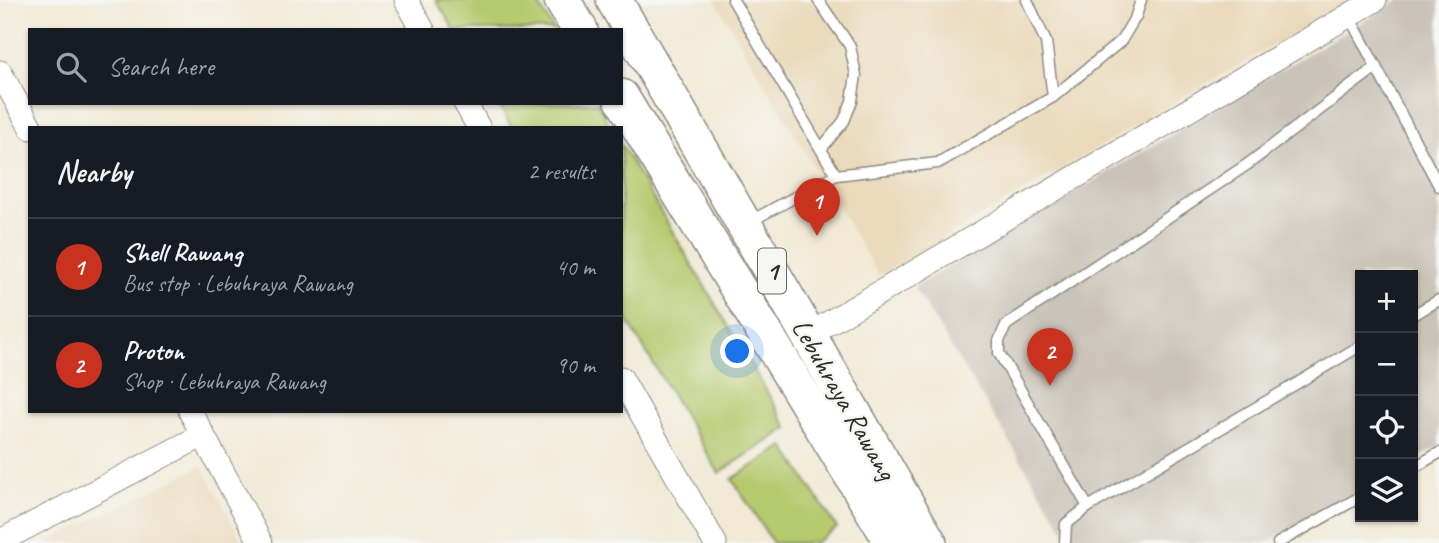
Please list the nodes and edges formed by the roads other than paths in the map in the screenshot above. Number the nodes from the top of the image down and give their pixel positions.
1 (406, 0) edge
2 (562, 0) edge
3 (614, 0) edge
4 (733, 0) edge
5 (818, 0) edge
6 (1027, 0) edge
7 (1141, 0) edge
8 (1375, 0) edge
9 (1349, 16) junction
10 (422, 28) edge
11 (579, 28) edge
12 (1376, 67) junction
13 (0, 72) edge
14 (1053, 97) junction
15 (623, 100) edge
16 (466, 105) edge
17 (30, 126) edge
18 (478, 126) edge
19 (821, 149) junction
20 (836, 175) junction
21 (1439, 186) edge
22 (744, 224) junction
23 (1439, 300) edge
24 (1418, 312) edge
25 (808, 335) junction
26 (1355, 349) edge
27 (623, 382) edge
28 (191, 413) edge
29 (203, 435) junction
30 (1439, 453) edge
31 (1418, 465) edge
32 (1355, 500) edge
33 (1088, 507) junction
34 (4, 539) dead end
35 (261, 543) edge
36 (715, 543) edge
37 (893, 543) edge
38 (929, 543) edge
39 (1065, 543) edge
40 (1278, 543) edge

1 - 10 street
2 - 11 main road
3 - 22 main road, Lebuhraya Rawang / 1
4 - 19 lane
5 - 19 lane
6 - 14 lane
7 - 14 lane
8 - 9 street
9 - 12 lane
9 - 25 street
12 - 21 lane
12 - 33 lane
13 - 17 street
14 - 20 lane
15 - 37 main road, Lebuhraya Rawang / 1
16 - 18 street
19 - 20 lane
20 - 22 lane
22 - 25 main road, Lebuhraya Rawang / 1
23 - 24 lane
25 - 38 main road, Lebuhraya Rawang / 1
26 - 33 lane
27 - 36 street
28 - 29 street
29 - 34 street
29 - 35 street
30 - 31 lane
32 - 40 lane
33 - 39 lane

